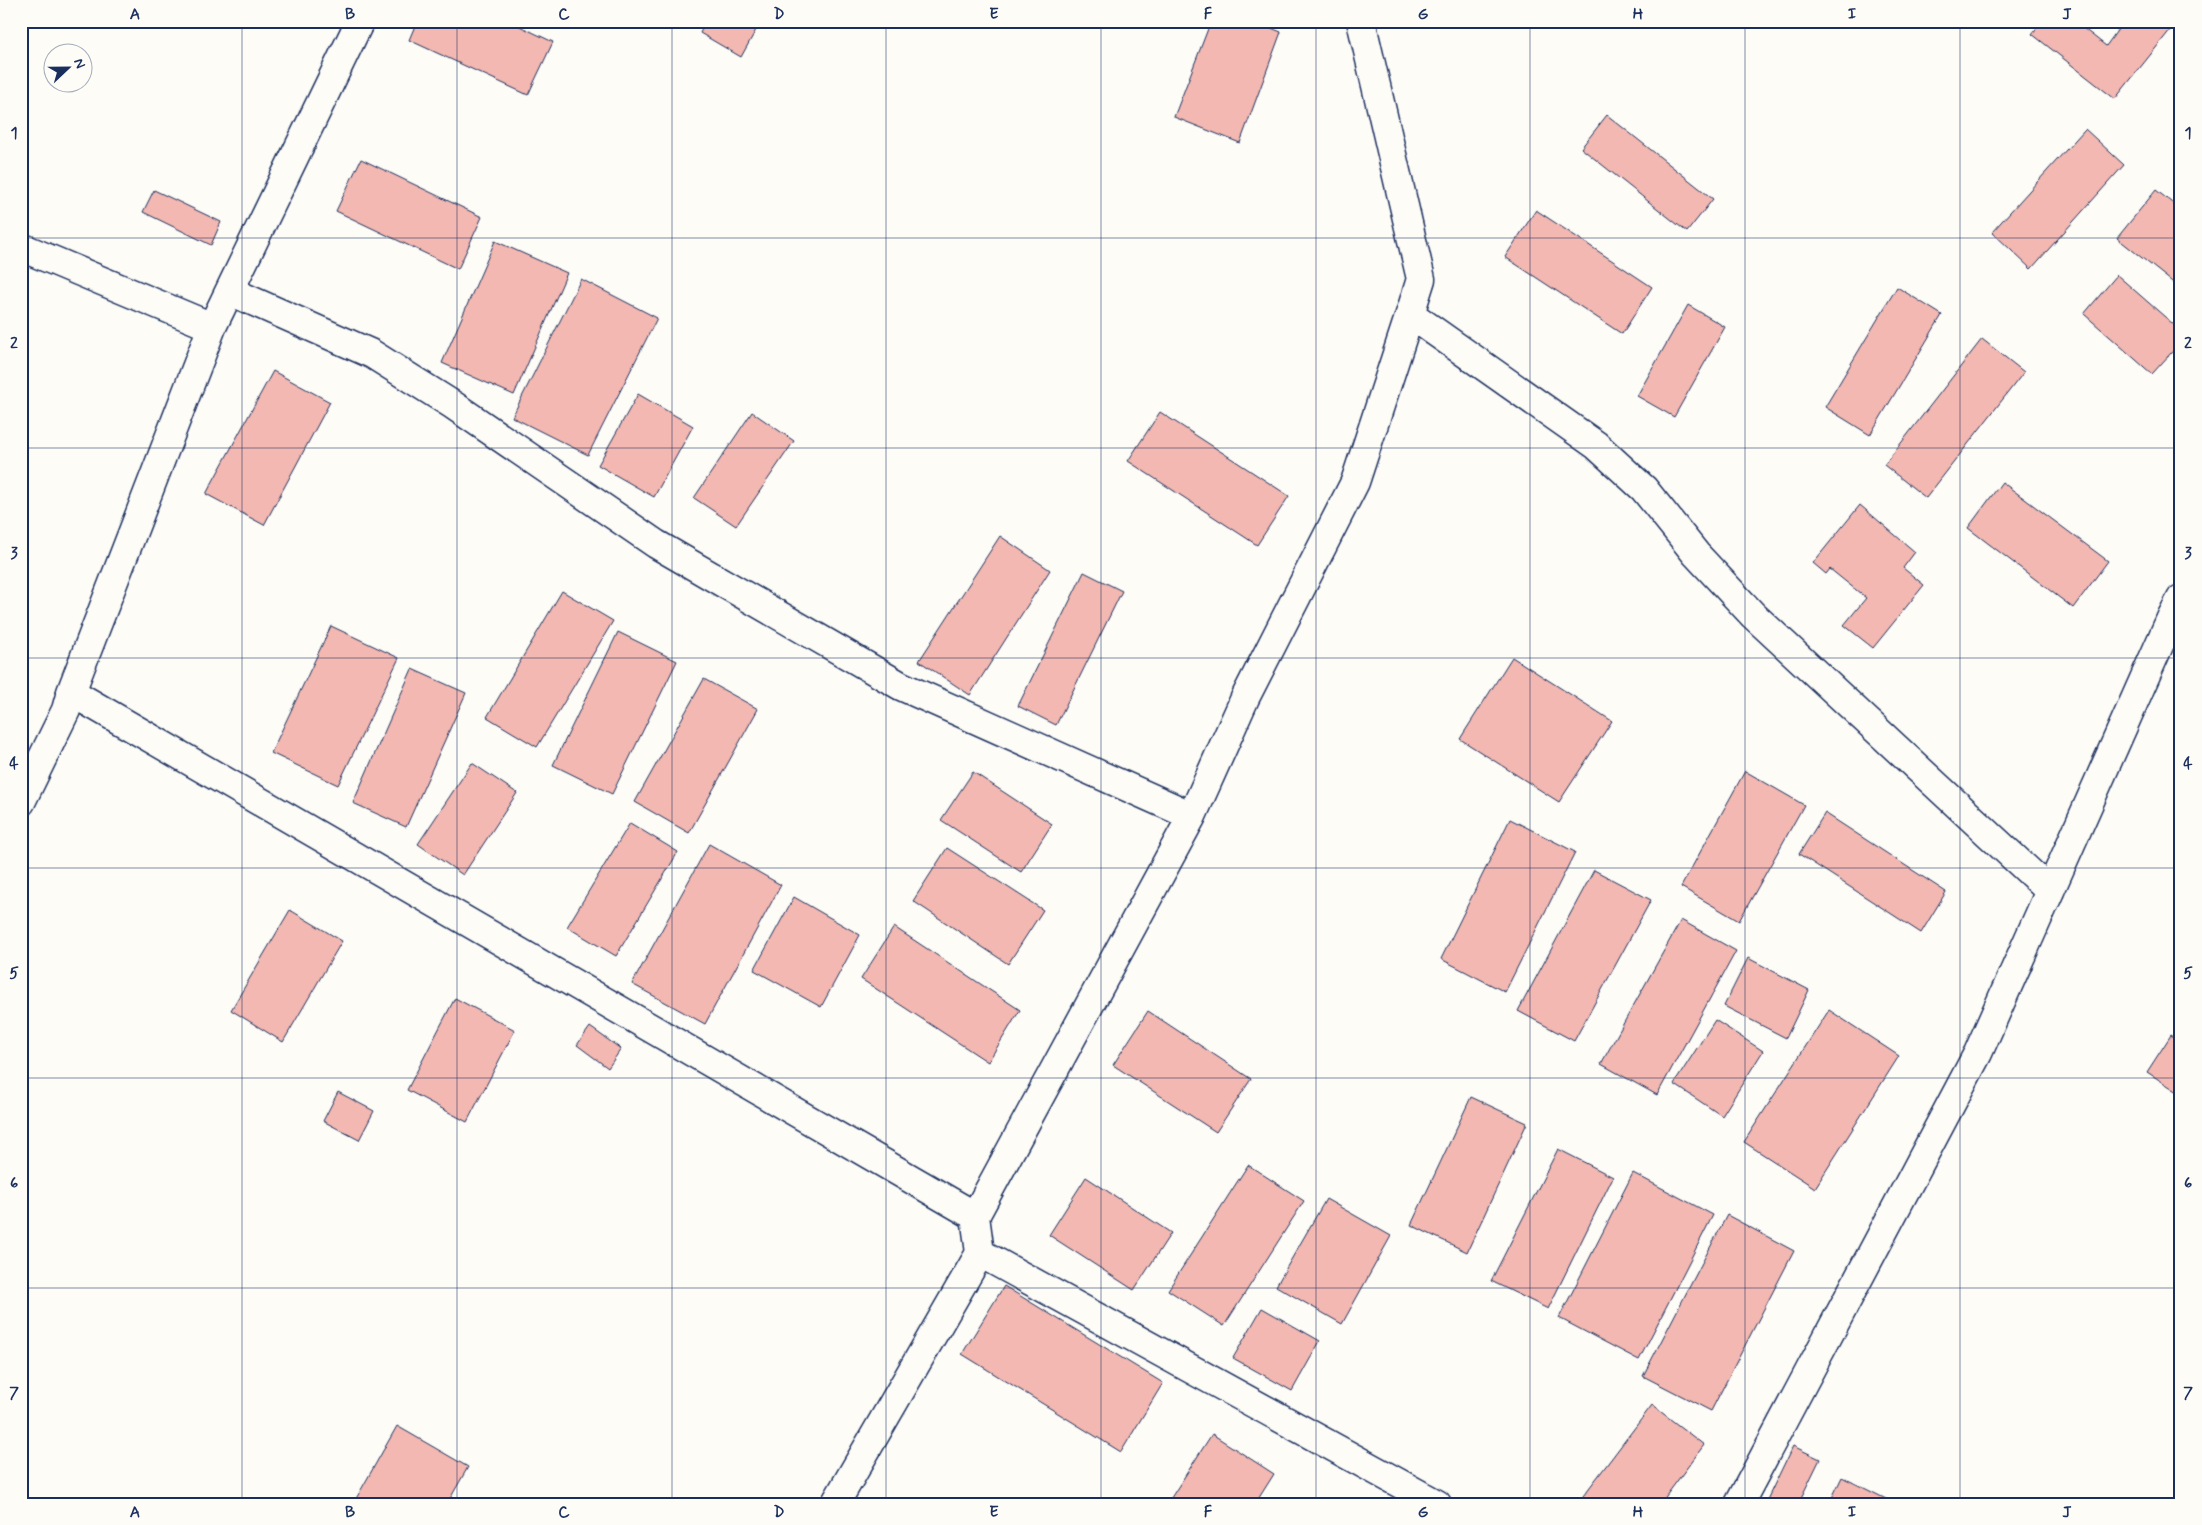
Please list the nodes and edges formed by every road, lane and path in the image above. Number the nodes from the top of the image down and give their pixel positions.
1 (360, 21) edge
2 (1361, 21) edge
3 (21, 247) edge
4 (230, 292) junction
5 (1410, 314) junction
6 (212, 327) junction
7 (2181, 599) edge
8 (71, 692) junction
9 (21, 802) edge
10 (1192, 816) junction
11 (2050, 891) junction
12 (975, 1216) junction
13 (980, 1253) junction
14 (835, 1504) edge
15 (1437, 1504) edge
16 (1739, 1504) edge

1 - 4 street
2 - 5 street
3 - 6 street
4 - 6 street
4 - 10 street
5 - 10 street
5 - 11 street
6 - 8 street
7 - 11 street
8 - 9 street
8 - 12 street
10 - 12 street
11 - 16 street
12 - 13 street
13 - 14 street
13 - 15 street

